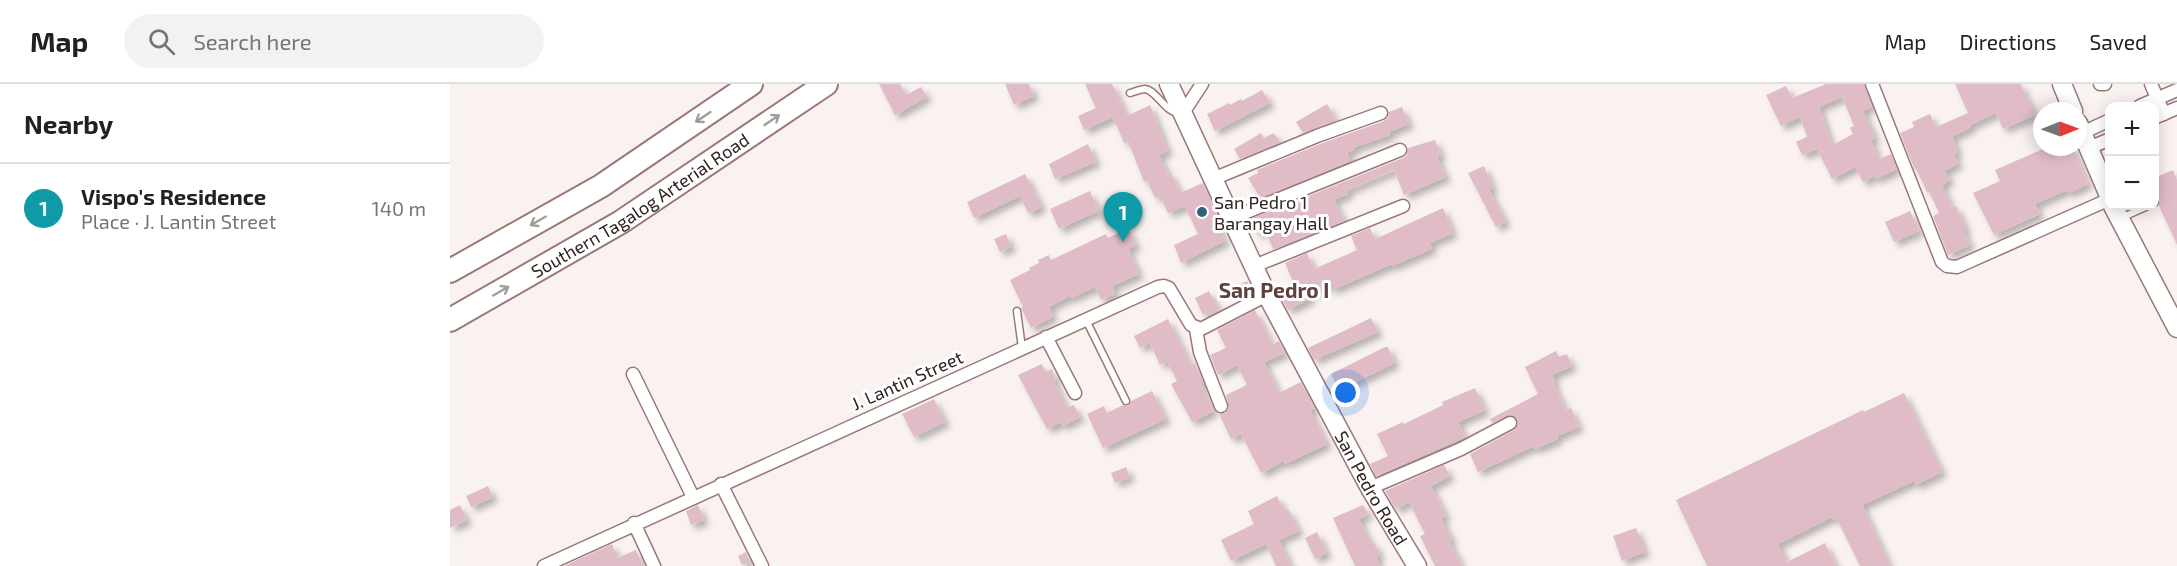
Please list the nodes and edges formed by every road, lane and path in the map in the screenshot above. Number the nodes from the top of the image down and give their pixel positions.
1 (751, 84) edge
2 (826, 84) edge
3 (1169, 84) edge
4 (1872, 84) edge
5 (2062, 84) edge
6 (2100, 84) edge
7 (2106, 84) edge
8 (2151, 84) edge
9 (1198, 86) edge
10 (2177, 90) edge
11 (1130, 93) dead end
12 (2157, 99) junction
13 (2069, 102) edge
14 (2150, 102) edge
15 (2157, 102) edge
16 (2177, 108) edge
17 (1183, 113) junction
18 (1381, 113) dead end
19 (2159, 116) edge
20 (2105, 122) edge
21 (2087, 133) edge
22 (2087, 136) edge
23 (2105, 138) edge
24 (2087, 145) edge
25 (1400, 150) dead end
26 (1214, 179) junction
27 (2105, 189) edge
28 (2105, 201) edge
29 (1403, 206) dead end
30 (2117, 212) edge
31 (1232, 218) junction
32 (1254, 266) junction
33 (450, 272) edge
34 (1267, 295) junction
35 (1017, 311) dead end
36 (1086, 319) junction
37 (450, 320) edge
38 (2177, 328) edge
39 (1196, 329) junction
40 (1046, 337) junction
41 (1022, 348) junction
42 (633, 374) dead end
43 (1076, 393) dead end
44 (1126, 401) dead end
45 (1221, 406) dead end
46 (1510, 423) dead end
47 (721, 484) junction
48 (1370, 488) junction
49 (693, 497) junction
50 (634, 524) junction
51 (568, 561) edge
52 (544, 566) edge
53 (654, 566) edge
54 (762, 566) edge
55 (1417, 566) edge

1 -> 33 highway, Southern Tagalog Arterial Road
37 -> 2 highway, Southern Tagalog Arterial Road
3 - 17 street, San Pedro Road
4 - 28 street
5 - 13 street
6 - 7 street
8 - 12 street
9 - 17 street
10 - 12 street
11 - 17 lane
12 - 14 street
12 - 15 street
16 - 19 street
17 - 26 street, San Pedro Road
18 - 26 street
20 - 21 street
22 - 23 street
24 - 27 street
25 - 31 street
26 - 31 street, San Pedro Road
29 - 32 street
30 - 38 street
31 - 32 street, San Pedro Road
32 - 34 street, San Pedro Road
34 - 39 street
34 - 48 street, San Pedro Road
35 - 41 lane
36 - 39 street, J. Lantin Street
36 - 40 street, J. Lantin Street
36 - 44 lane
39 - 45 street
40 - 41 street, J. Lantin Street
40 - 43 street
41 - 47 street, J. Lantin Street
42 - 49 street
46 - 48 street
47 - 49 street, J. Lantin Street
47 - 54 street
48 - 55 street, San Pedro Road
49 - 50 street, J. Lantin Street
50 - 51 street, J. Lantin Street
50 - 53 street
51 - 52 street, J. Lantin Street

